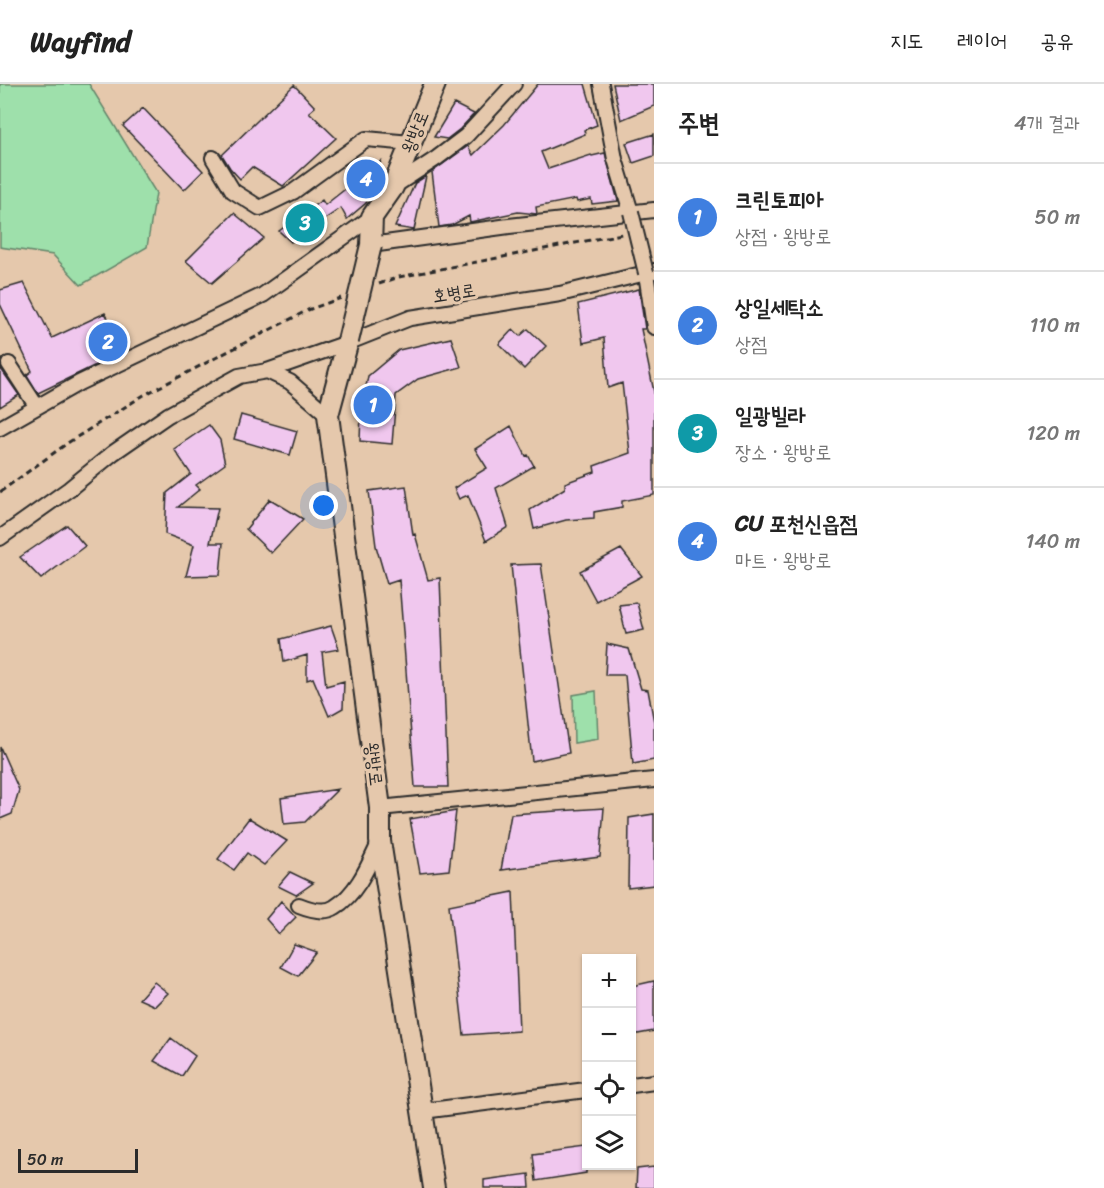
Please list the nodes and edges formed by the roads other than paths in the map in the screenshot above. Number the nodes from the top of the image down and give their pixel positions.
1 (435, 84) edge
2 (514, 84) edge
3 (601, 84) edge
4 (411, 143) junction
5 (213, 158) dead end
6 (393, 187) junction
7 (654, 210) edge
8 (631, 212) junction
9 (372, 217) junction
10 (371, 245) junction
11 (650, 272) edge
12 (654, 327) edge
13 (348, 342) junction
14 (9, 364) dead end
15 (267, 371) junction
16 (37, 407) junction
17 (328, 415) junction
18 (0, 428) edge
19 (0, 538) edge
20 (654, 780) edge
21 (380, 808) junction
22 (380, 841) junction
23 (299, 905) dead end
24 (654, 1082) edge
25 (636, 1084) edge
26 (582, 1091) edge
27 (423, 1111) junction
28 (434, 1188) edge

1 - 4 main road, 왕방로
2 - 6 street
3 - 8 street
4 - 5 street
4 - 6 main road, 왕방로
6 - 9 main road, 왕방로
7 - 8 street
8 - 10 street
8 - 11 street, bridge
9 - 10 main road
9 - 16 street
10 - 13 main road, 왕방로, bridge
11 - 12 street
11 - 13 street, 호병로
13 - 15 street, 호병로
13 - 17 main road, 왕방로
14 - 16 street
15 - 17 street
15 - 19 street, 호병로
16 - 18 street
17 - 21 main road, 왕방로
20 - 21 street
21 - 22 main road, 왕방로
22 - 23 street
22 - 27 main road, 왕방로
24 - 25 street
26 - 27 street
27 - 28 main road, 왕방로

